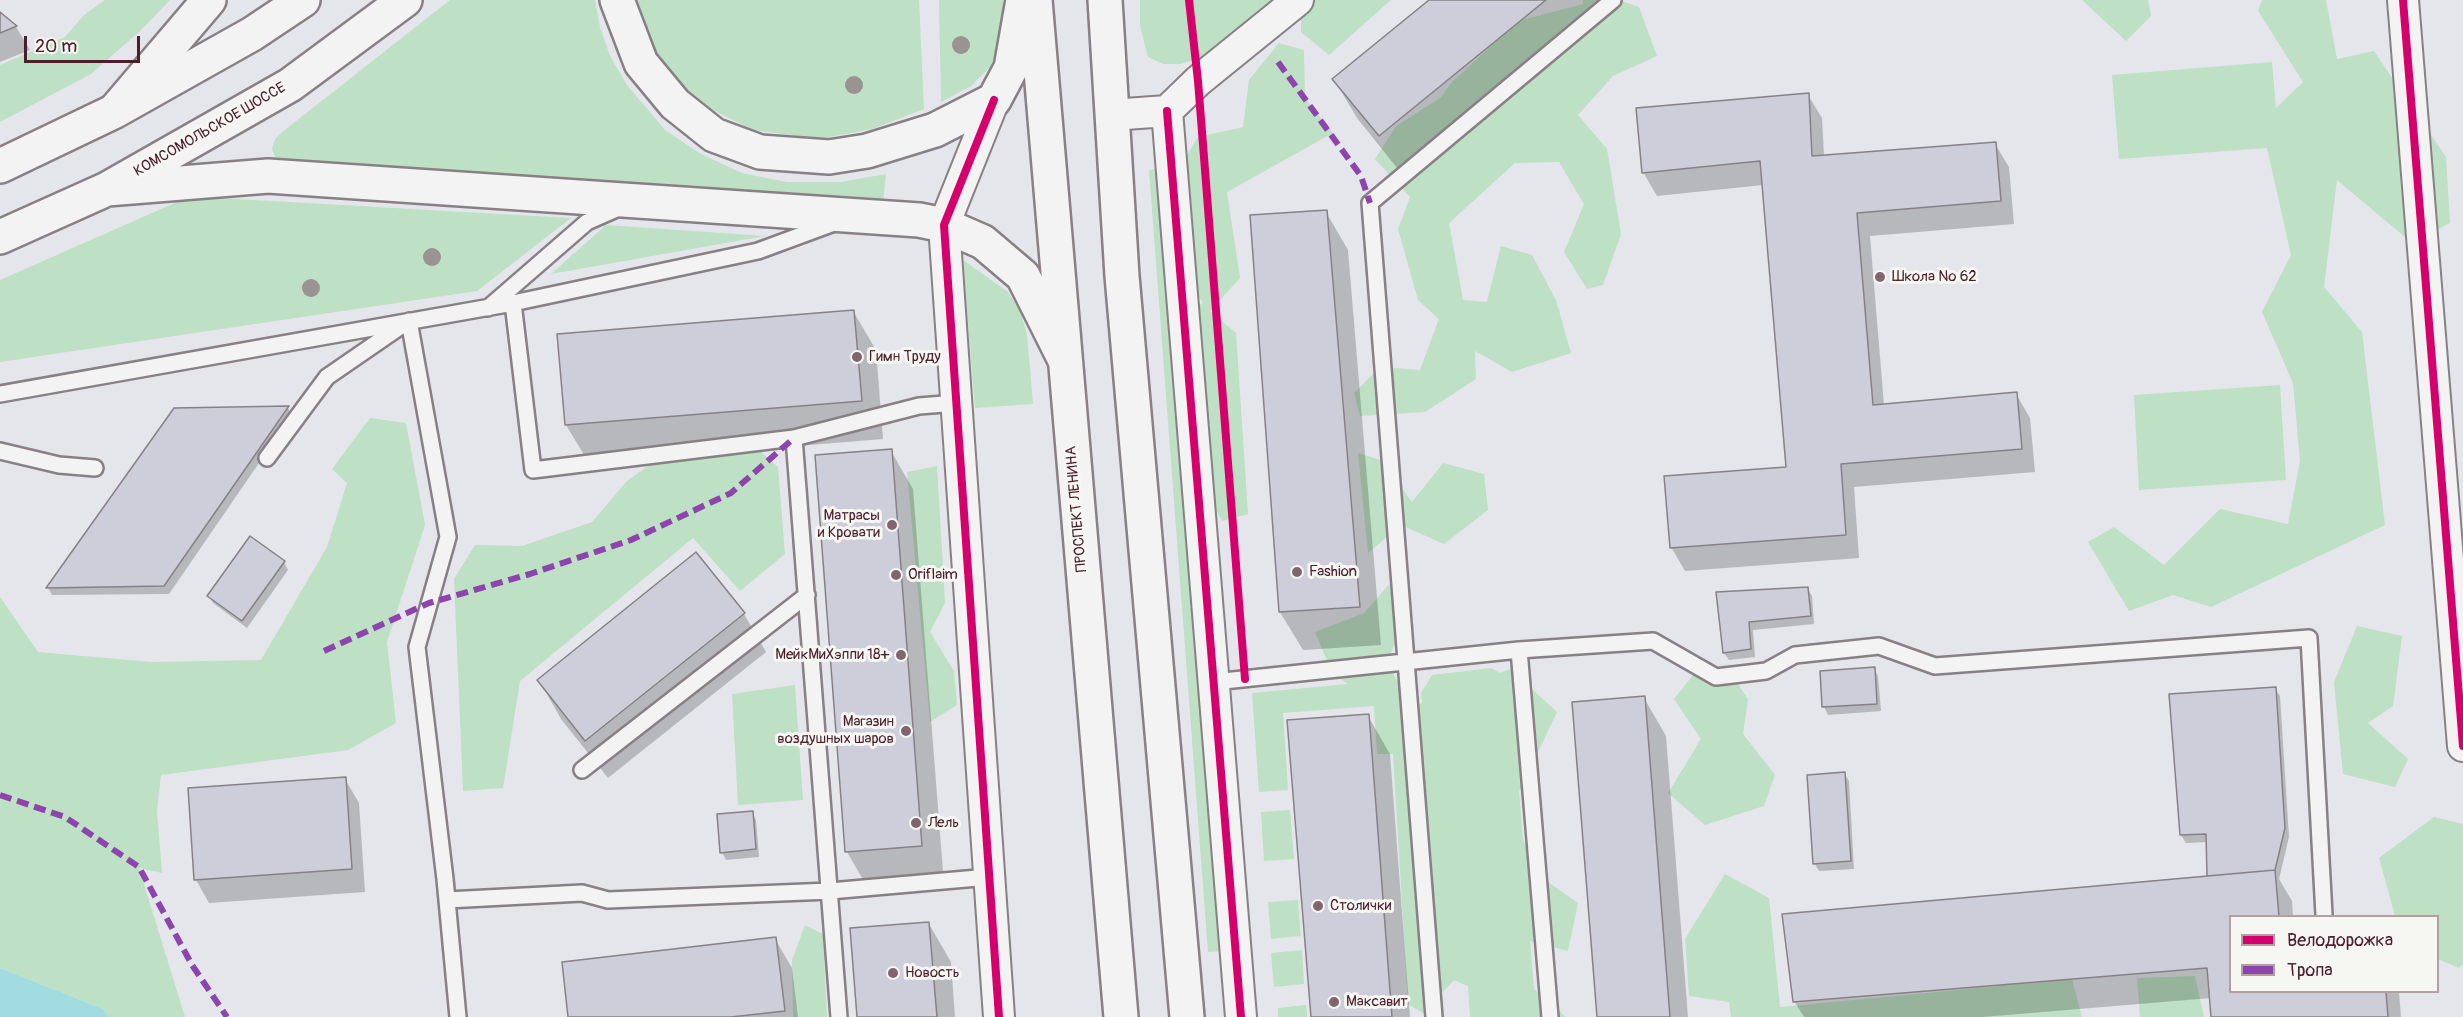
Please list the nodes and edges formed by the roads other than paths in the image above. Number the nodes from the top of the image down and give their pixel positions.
1 (209, 0) edge
2 (303, 0) edge
3 (405, 0) edge
4 (617, 0) edge
5 (1023, 0) edge
6 (1035, 0) edge
7 (1105, 0) edge
8 (1298, 0) edge
9 (1613, 0) edge
10 (2403, 0) edge
11 (994, 100) junction
12 (115, 111) junction
13 (1167, 111) junction
14 (1111, 115) junction
15 (0, 166) edge
16 (107, 189) junction
17 (633, 201) junction
18 (852, 216) junction
19 (944, 225) junction
20 (0, 237) edge
21 (513, 303) junction
22 (488, 308) junction
23 (409, 321) junction
24 (1064, 358) junction
25 (0, 394) edge
26 (957, 403) junction
27 (794, 438) junction
28 (0, 451) edge
29 (267, 458) dead end
30 (95, 468) dead end
31 (807, 595) junction
32 (1519, 650) junction
33 (1408, 663) junction
34 (1214, 682) junction
35 (2463, 746) edge
36 (582, 770) dead end
37 (989, 877) junction
38 (830, 891) junction
39 (447, 900) junction
40 (2324, 915) dead end
41 (458, 1017) edge
42 (839, 1017) edge
43 (999, 1017) edge
44 (1121, 1017) edge
45 (1187, 1017) edge
46 (1241, 1017) edge
47 (1434, 1017) edge
48 (1551, 1017) edge

1 - 12 main road
2 - 12 main road
3 - 16 main road, КОМСОМОЛЬСКОЕ ШОССЕ
4 - 11 main road
5 - 11 main road
6 - 24 main road, ПРОСПЕКТ ЛЕНИНА
7 - 14 main road
8 - 13 street
9 - 33 lane
10 - 35 street
11 - 19 street
12 - 15 main road
13 - 14 street
13 - 34 street
14 - 45 main road
16 - 17 main road
16 - 20 main road, КОМСОМОЛЬСКОЕ ШОССЕ
17 - 18 main road
17 - 22 lane
18 - 19 main road
18 - 21 lane
19 - 24 main road
19 - 26 street
21 - 22 lane
21 - 27 lane
22 - 23 lane
23 - 25 lane
23 - 29 lane
23 - 39 lane
24 - 44 main road, ПРОСПЕКТ ЛЕНИНА
26 - 27 lane
26 - 37 street
27 - 31 lane
28 - 30 lane
31 - 36 lane
31 - 38 lane
32 - 33 lane
32 - 40 lane
32 - 48 lane
33 - 34 lane
33 - 47 lane
34 - 46 street
37 - 38 lane
37 - 43 street
38 - 39 lane
38 - 42 lane
39 - 41 lane

